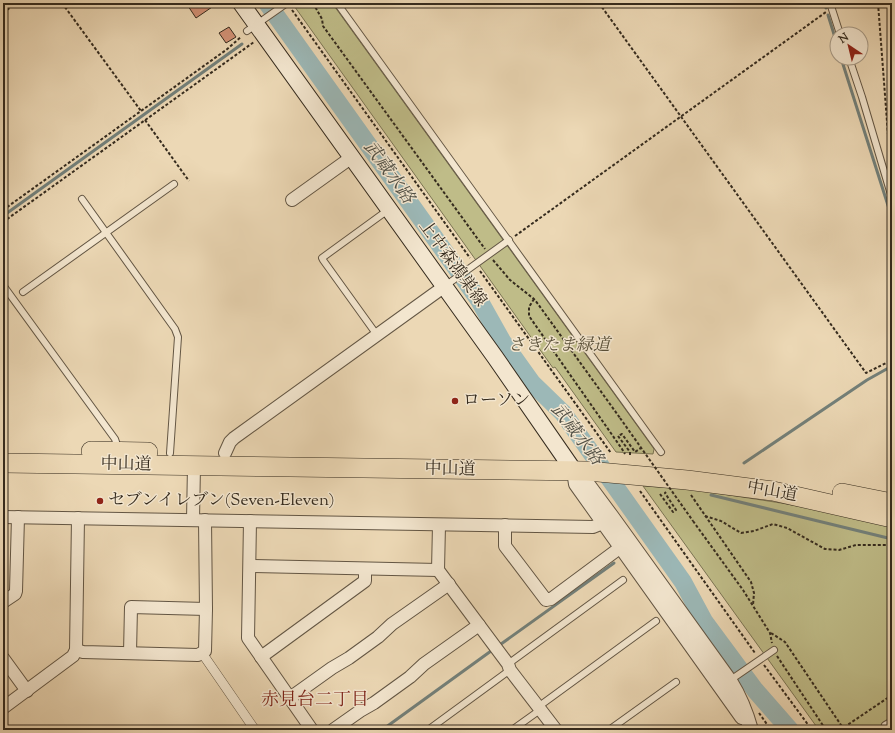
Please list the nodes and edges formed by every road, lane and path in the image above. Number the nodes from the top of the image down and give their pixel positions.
1 (16, 3) edge
2 (62, 3) edge
3 (241, 3) edge
4 (313, 3) edge
5 (337, 3) edge
6 (599, 3) edge
7 (878, 3) edge
8 (285, 4) edge
9 (831, 6) edge
10 (291, 9) dead end
11 (3, 13) edge
12 (256, 25) junction
13 (837, 26) edge
14 (253, 43) dead end
15 (852, 66) edge
16 (141, 111) junction
17 (681, 116) junction
18 (145, 120) junction
19 (352, 157) junction
20 (886, 178) junction
21 (188, 181) dead end
22 (174, 184) dead end
23 (892, 198) edge
24 (82, 199) dead end
25 (292, 200) dead end
26 (3, 210) edge
27 (390, 210) junction
28 (3, 222) edge
29 (106, 232) junction
30 (509, 240) junction
31 (486, 251) dead end
32 (491, 258) dead end
33 (472, 265) junction
34 (478, 268) dead end
35 (448, 284) junction
36 (3, 285) edge
37 (23, 292) dead end
38 (534, 299) junction
39 (377, 335) junction
40 (892, 360) edge
41 (641, 448) junction
42 (3, 451) edge
43 (119, 451) junction
44 (661, 452) dead end
45 (170, 453) junction
46 (225, 453) junction
47 (630, 455) dead end
48 (617, 461) junction
49 (3, 463) edge
50 (194, 466) junction
51 (577, 466) junction
52 (638, 488) dead end
53 (670, 490) junction
54 (689, 492) dead end
55 (660, 494) dead end
56 (892, 503) edge
57 (705, 516) junction
58 (3, 517) edge
59 (18, 517) junction
60 (78, 518) junction
61 (892, 518) edge
62 (199, 520) junction
63 (608, 520) junction
64 (250, 521) junction
65 (439, 525) junction
66 (505, 525) junction
67 (892, 545) edge
68 (621, 547) junction
69 (250, 566) junction
70 (365, 569) junction
71 (438, 570) junction
72 (623, 580) dead end
73 (449, 584) junction
74 (3, 602) edge
75 (753, 606) junction
76 (206, 609) junction
77 (656, 621) dead end
78 (479, 625) junction
79 (770, 632) junction
80 (76, 650) junction
81 (774, 650) junction
82 (130, 653) junction
83 (202, 653) junction
84 (261, 657) junction
85 (3, 658) edge
86 (758, 661) junction
87 (509, 667) junction
88 (676, 682) dead end
89 (729, 682) junction
90 (27, 691) junction
91 (891, 696) edge
92 (290, 698) junction
93 (892, 701) edge
94 (3, 708) edge
95 (539, 708) junction
96 (892, 721) edge
97 (885, 726) dead end
98 (843, 728) junction
99 (255, 730) edge
100 (312, 730) edge
101 (333, 730) edge
102 (428, 730) edge
103 (512, 730) edge
104 (556, 730) edge
105 (609, 730) edge
106 (751, 730) edge
107 (812, 730) edge
108 (826, 730) edge
109 (840, 730) edge

1 - 11 path
2 - 16 path
3 - 12 main road, 上中森鴻巣線
4 - 31 path
5 - 30 lane
6 - 17 path
7 - 20 path
8 - 12 lane
9 - 13 lane
9 - 17 path
10 - 33 path
12 - 16 path
12 - 19 main road, 上中森鴻巣線
14 - 18 path
15 - 20 lane
16 - 26 path
17 - 30 path
17 - 40 path
18 - 21 path
18 - 28 path
19 - 25 street
19 - 27 main road, 上中森鴻巣線
20 - 23 lane
22 - 29 lane
24 - 29 lane
27 - 35 main road, 上中森鴻巣線
27 - 39 lane
29 - 37 lane
29 - 45 lane
30 - 33 lane
30 - 44 lane
32 - 38 path
33 - 35 lane
34 - 48 path
35 - 39 street
35 - 51 main road, 上中森鴻巣線
36 - 43 lane
38 - 41 path, bridge
38 - 48 path
39 - 46 street
41 - 47 path
41 - 53 path, bridge
42 - 43 highway, 中山道
43 - 45 highway, 中山道
45 - 46 highway, 中山道
46 - 51 highway, 中山道
48 - 51 highway, 中山道
48 - 56 highway, 中山道
48 - 61 highway, 中山道
49 - 50 highway, 中山道
50 - 51 highway, 中山道
50 - 62 street
51 - 63 street
52 - 86 path
53 - 55 path
53 - 75 path, bridge
54 - 57 path
57 - 67 path
57 - 75 path
58 - 59 street
59 - 60 street
59 - 74 street
60 - 62 street
60 - 80 street
62 - 64 street
62 - 76 street
63 - 66 street
63 - 68 street
63 - 89 street
64 - 65 street
64 - 69 street
65 - 66 street
65 - 71 street
66 - 68 street
68 - 89 street
69 - 70 street
69 - 84 street
70 - 71 street
70 - 84 street
71 - 73 street
72 - 87 lane
73 - 78 street
73 - 92 street
75 - 79 path
76 - 82 street
76 - 83 street
77 - 95 lane
78 - 87 street
78 - 101 street
79 - 81 path
79 - 98 path
80 - 82 street
80 - 90 street
81 - 86 lane
81 - 108 path
82 - 83 street
83 - 99 street
84 - 92 street
85 - 90 street
86 - 89 lane
86 - 107 path
87 - 95 street
87 - 102 lane
88 - 105 lane
89 - 106 street
90 - 94 street
91 - 93 path
91 - 98 path
92 - 100 street
95 - 103 lane
95 - 104 street
96 - 97 lane
98 - 109 path

